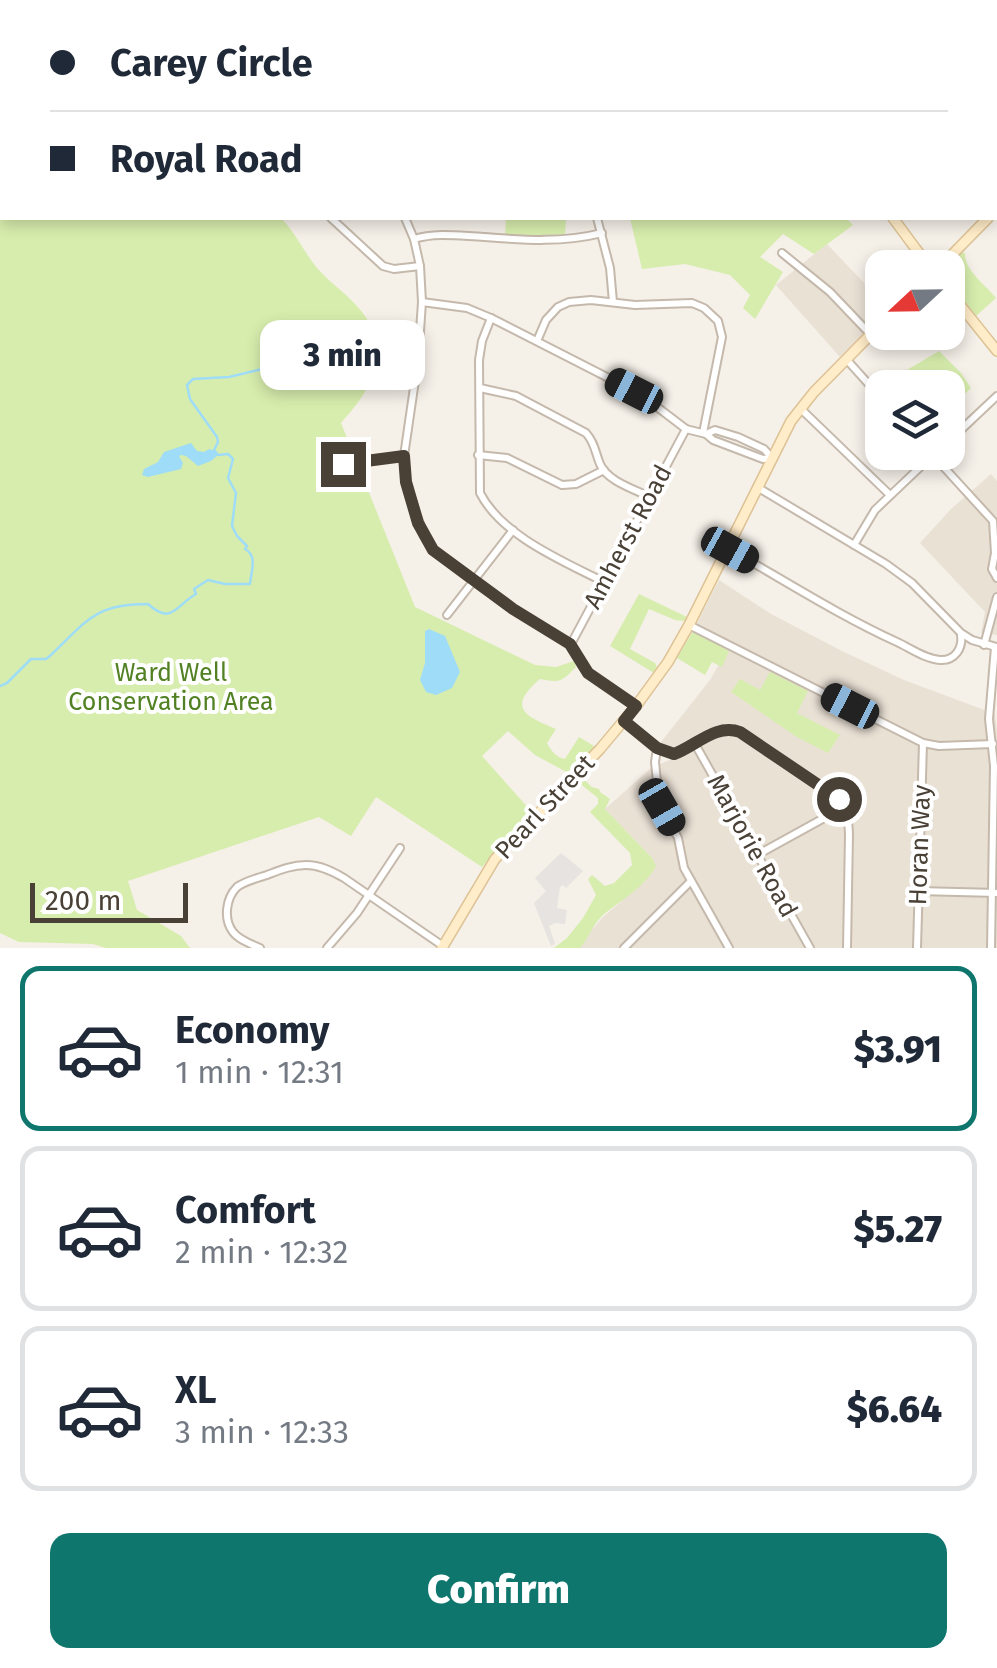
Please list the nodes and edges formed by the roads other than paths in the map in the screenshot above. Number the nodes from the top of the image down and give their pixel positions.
1 (333, 220) edge
2 (405, 220) edge
3 (598, 220) edge
4 (894, 220) edge
5 (986, 220) edge
6 (602, 234) junction
7 (414, 239) junction
8 (917, 250) edge
9 (957, 250) edge
10 (782, 252) dead end
11 (420, 266) junction
12 (422, 302) junction
13 (614, 302) junction
14 (965, 311) edge
15 (491, 318) junction
16 (865, 328) edge
17 (865, 340) edge
18 (537, 342) junction
19 (997, 351) edge
20 (846, 360) junction
21 (865, 381) edge
22 (480, 388) junction
23 (997, 396) edge
24 (800, 408) junction
25 (965, 426) edge
26 (686, 430) junction
27 (705, 434) junction
28 (478, 455) junction
29 (404, 456) junction
30 (772, 458) junction
31 (343, 464) dead end
32 (604, 470) junction
33 (916, 470) edge
34 (947, 470) edge
35 (757, 488) junction
36 (890, 495) junction
37 (650, 498) junction
38 (513, 530) junction
39 (854, 545) junction
40 (727, 548) junction
41 (997, 578) edge
42 (473, 581) junction
43 (604, 582) junction
44 (997, 596) edge
45 (447, 615) dead end
46 (689, 625) junction
47 (961, 634) junction
48 (972, 640) junction
49 (570, 644) junction
50 (984, 645) junction
51 (996, 647) edge
52 (960, 648) junction
53 (636, 706) junction
54 (624, 721) junction
55 (923, 742) junction
56 (695, 744) junction
57 (993, 744) junction
58 (657, 748) junction
59 (844, 807) junction
60 (400, 848) dead end
61 (757, 855) junction
62 (691, 881) junction
63 (918, 891) junction
64 (995, 893) edge
65 (369, 895) junction
66 (443, 947) edge
67 (260, 948) edge
68 (327, 948) edge
69 (624, 948) edge
70 (729, 948) edge
71 (810, 948) edge
72 (847, 948) edge
73 (917, 948) edge
74 (991, 948) edge

1 - 11 street
2 - 7 street
3 - 6 street
4 - 8 main road
5 - 9 main road
6 - 7 street
6 - 13 street
7 - 11 street
10 - 16 street
11 - 12 street
12 - 15 street
12 - 29 street
13 - 18 street
13 - 27 street
14 - 19 main road
15 - 18 street
15 - 22 street
17 - 20 main road, Pearl Street
18 - 26 street
20 - 21 street
20 - 24 main road, Pearl Street
22 - 28 street
22 - 32 street
23 - 25 street
24 - 30 main road, Pearl Street
24 - 36 street
26 - 27 street
26 - 37 street, Amherst Road
27 - 30 street
28 - 32 street
28 - 38 street
29 - 31 street
29 - 42 street
30 - 35 main road, Pearl Street
32 - 37 street
33 - 36 street
34 - 41 street
35 - 39 street
35 - 40 main road, Pearl Street
36 - 39 street
37 - 43 street, Amherst Road
38 - 42 street
38 - 43 street
39 - 47 street
40 - 46 main road, Pearl Street
40 - 52 street
42 - 45 street
42 - 49 street
43 - 49 street, Amherst Road
44 - 50 street
46 - 53 main road, Pearl Street
46 - 55 street
47 - 48 street
47 - 52 street
48 - 50 street
48 - 52 street
49 - 53 street
50 - 51 street
51 - 57 street
53 - 54 main road, Pearl Street
54 - 58 street
54 - 66 main road, Pearl Street
55 - 57 street
55 - 63 street, Horan Way
56 - 58 street
56 - 59 street
56 - 61 street, Marjorie Road
57 - 64 street
58 - 62 street
59 - 61 street
59 - 72 street
60 - 65 street
61 - 71 street, Marjorie Road
62 - 69 street
62 - 70 street
63 - 64 street
63 - 73 street, Horan Way
64 - 74 street
65 - 66 street
65 - 67 street
65 - 68 street

